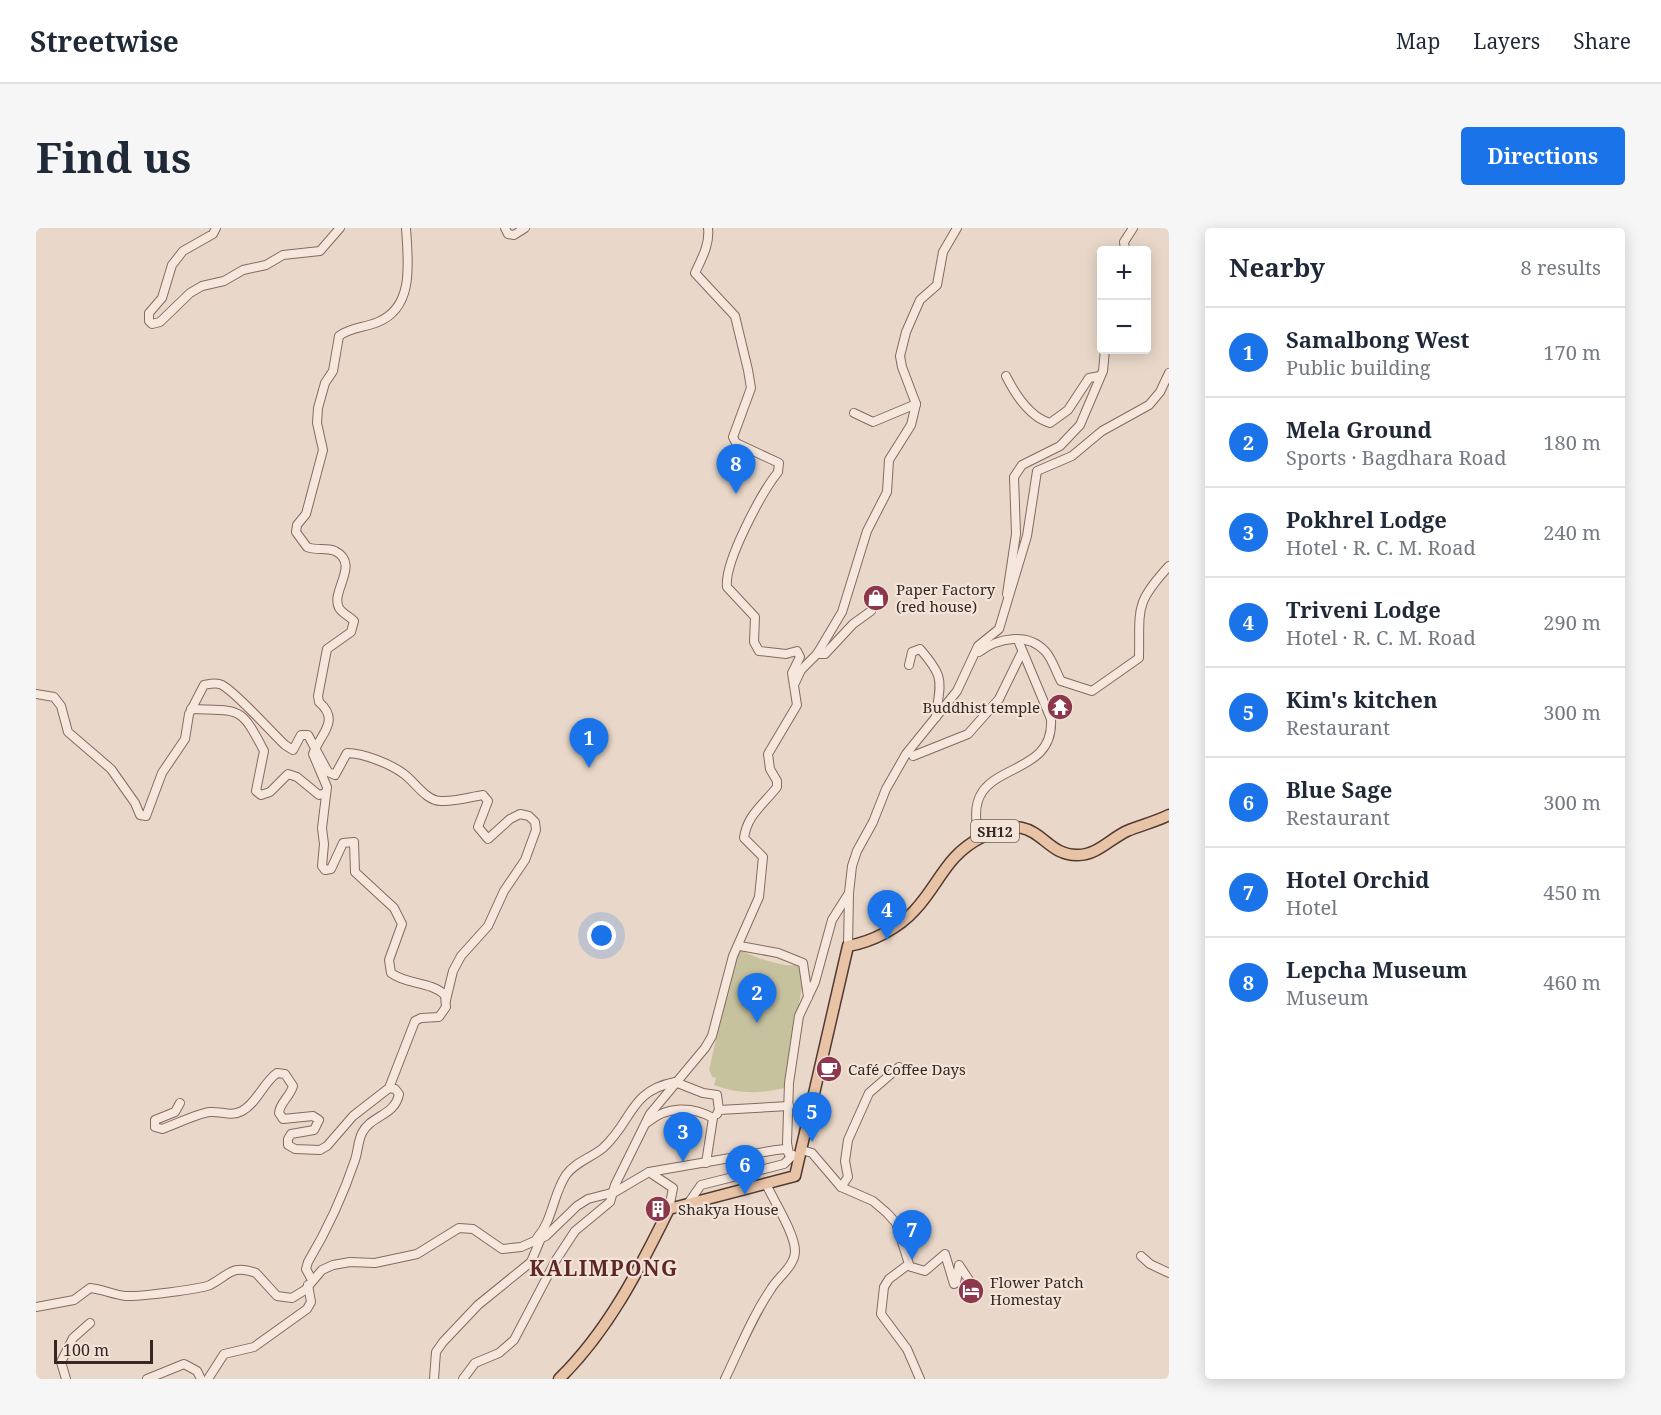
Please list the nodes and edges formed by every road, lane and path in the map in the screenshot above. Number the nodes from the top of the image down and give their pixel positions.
1 (216, 228) edge
2 (340, 228) edge
3 (406, 228) edge
4 (505, 228) edge
5 (525, 228) edge
6 (708, 228) edge
7 (957, 228) edge
8 (1133, 228) edge
9 (1124, 246) edge
10 (1104, 354) edge
11 (1169, 374) edge
12 (1006, 376) dead end
13 (1100, 376) junction
14 (916, 404) junction
15 (854, 413) dead end
16 (1169, 566) edge
17 (871, 611) dead end
18 (1005, 613) junction
19 (1018, 640) junction
20 (1022, 652) junction
21 (817, 654) junction
22 (974, 656) junction
23 (909, 665) dead end
24 (794, 685) junction
25 (36, 694) edge
26 (191, 709) junction
27 (936, 718) junction
28 (315, 749) junction
29 (913, 756) dead end
30 (326, 793) junction
31 (1169, 815) edge
32 (980, 838) junction
33 (849, 893) junction
34 (740, 946) junction
35 (848, 946) junction
36 (808, 997) junction
37 (446, 1000) junction
38 (899, 1067) dead end
39 (675, 1082) junction
40 (389, 1088) junction
41 (180, 1103) dead end
42 (789, 1107) junction
43 (719, 1110) junction
44 (714, 1121) junction
45 (643, 1126) junction
46 (796, 1154) junction
47 (706, 1163) junction
48 (649, 1172) junction
49 (766, 1184) junction
50 (841, 1187) junction
51 (615, 1192) junction
52 (687, 1205) junction
53 (669, 1209) junction
54 (538, 1240) junction
55 (1141, 1256) dead end
56 (908, 1266) junction
57 (1169, 1273) edge
58 (310, 1282) junction
59 (971, 1283) dead end
60 (36, 1306) edge
61 (90, 1323) dead end
62 (66, 1379) edge
63 (147, 1379) edge
64 (201, 1379) edge
65 (207, 1379) edge
66 (434, 1379) edge
67 (463, 1379) edge
68 (559, 1379) edge
69 (725, 1379) edge
70 (920, 1379) edge

1 - 2 street
3 - 28 street
4 - 5 street
6 - 24 street
7 - 14 street
8 - 9 street
10 - 13 street
11 - 18 street
12 - 13 street
13 - 18 street
14 - 15 street
14 - 21 street
16 - 19 street
17 - 21 street
18 - 22 street
19 - 20 street
19 - 22 street
20 - 29 street
20 - 32 street
21 - 24 street
22 - 27 street
23 - 27 street
24 - 34 street
25 - 26 street
26 - 28 street
26 - 30 street
27 - 33 street
28 - 30 street
28 - 37 street
30 - 37 street
31 - 32 main road, SH12
32 - 35 main road, SH12
33 - 35 street
33 - 36 street
34 - 36 street
34 - 39 street
35 - 46 main road
36 - 42 street
37 - 40 street
38 - 50 street
39 - 43 street
39 - 45 street
39 - 54 street
40 - 41 street
40 - 58 street
42 - 43 street
42 - 46 street
43 - 44 street
44 - 45 street
44 - 47 street
45 - 51 street
46 - 47 street
46 - 49 main road
46 - 50 street
46 - 52 street
47 - 48 street
48 - 51 street
48 - 53 street
49 - 52 main road
49 - 69 street
50 - 56 street
51 - 54 street
51 - 67 street
52 - 53 main road
53 - 68 main road
54 - 58 street
54 - 66 street
55 - 57 street
56 - 59 street
56 - 70 street
58 - 60 street
58 - 65 street
61 - 62 street
63 - 64 street

